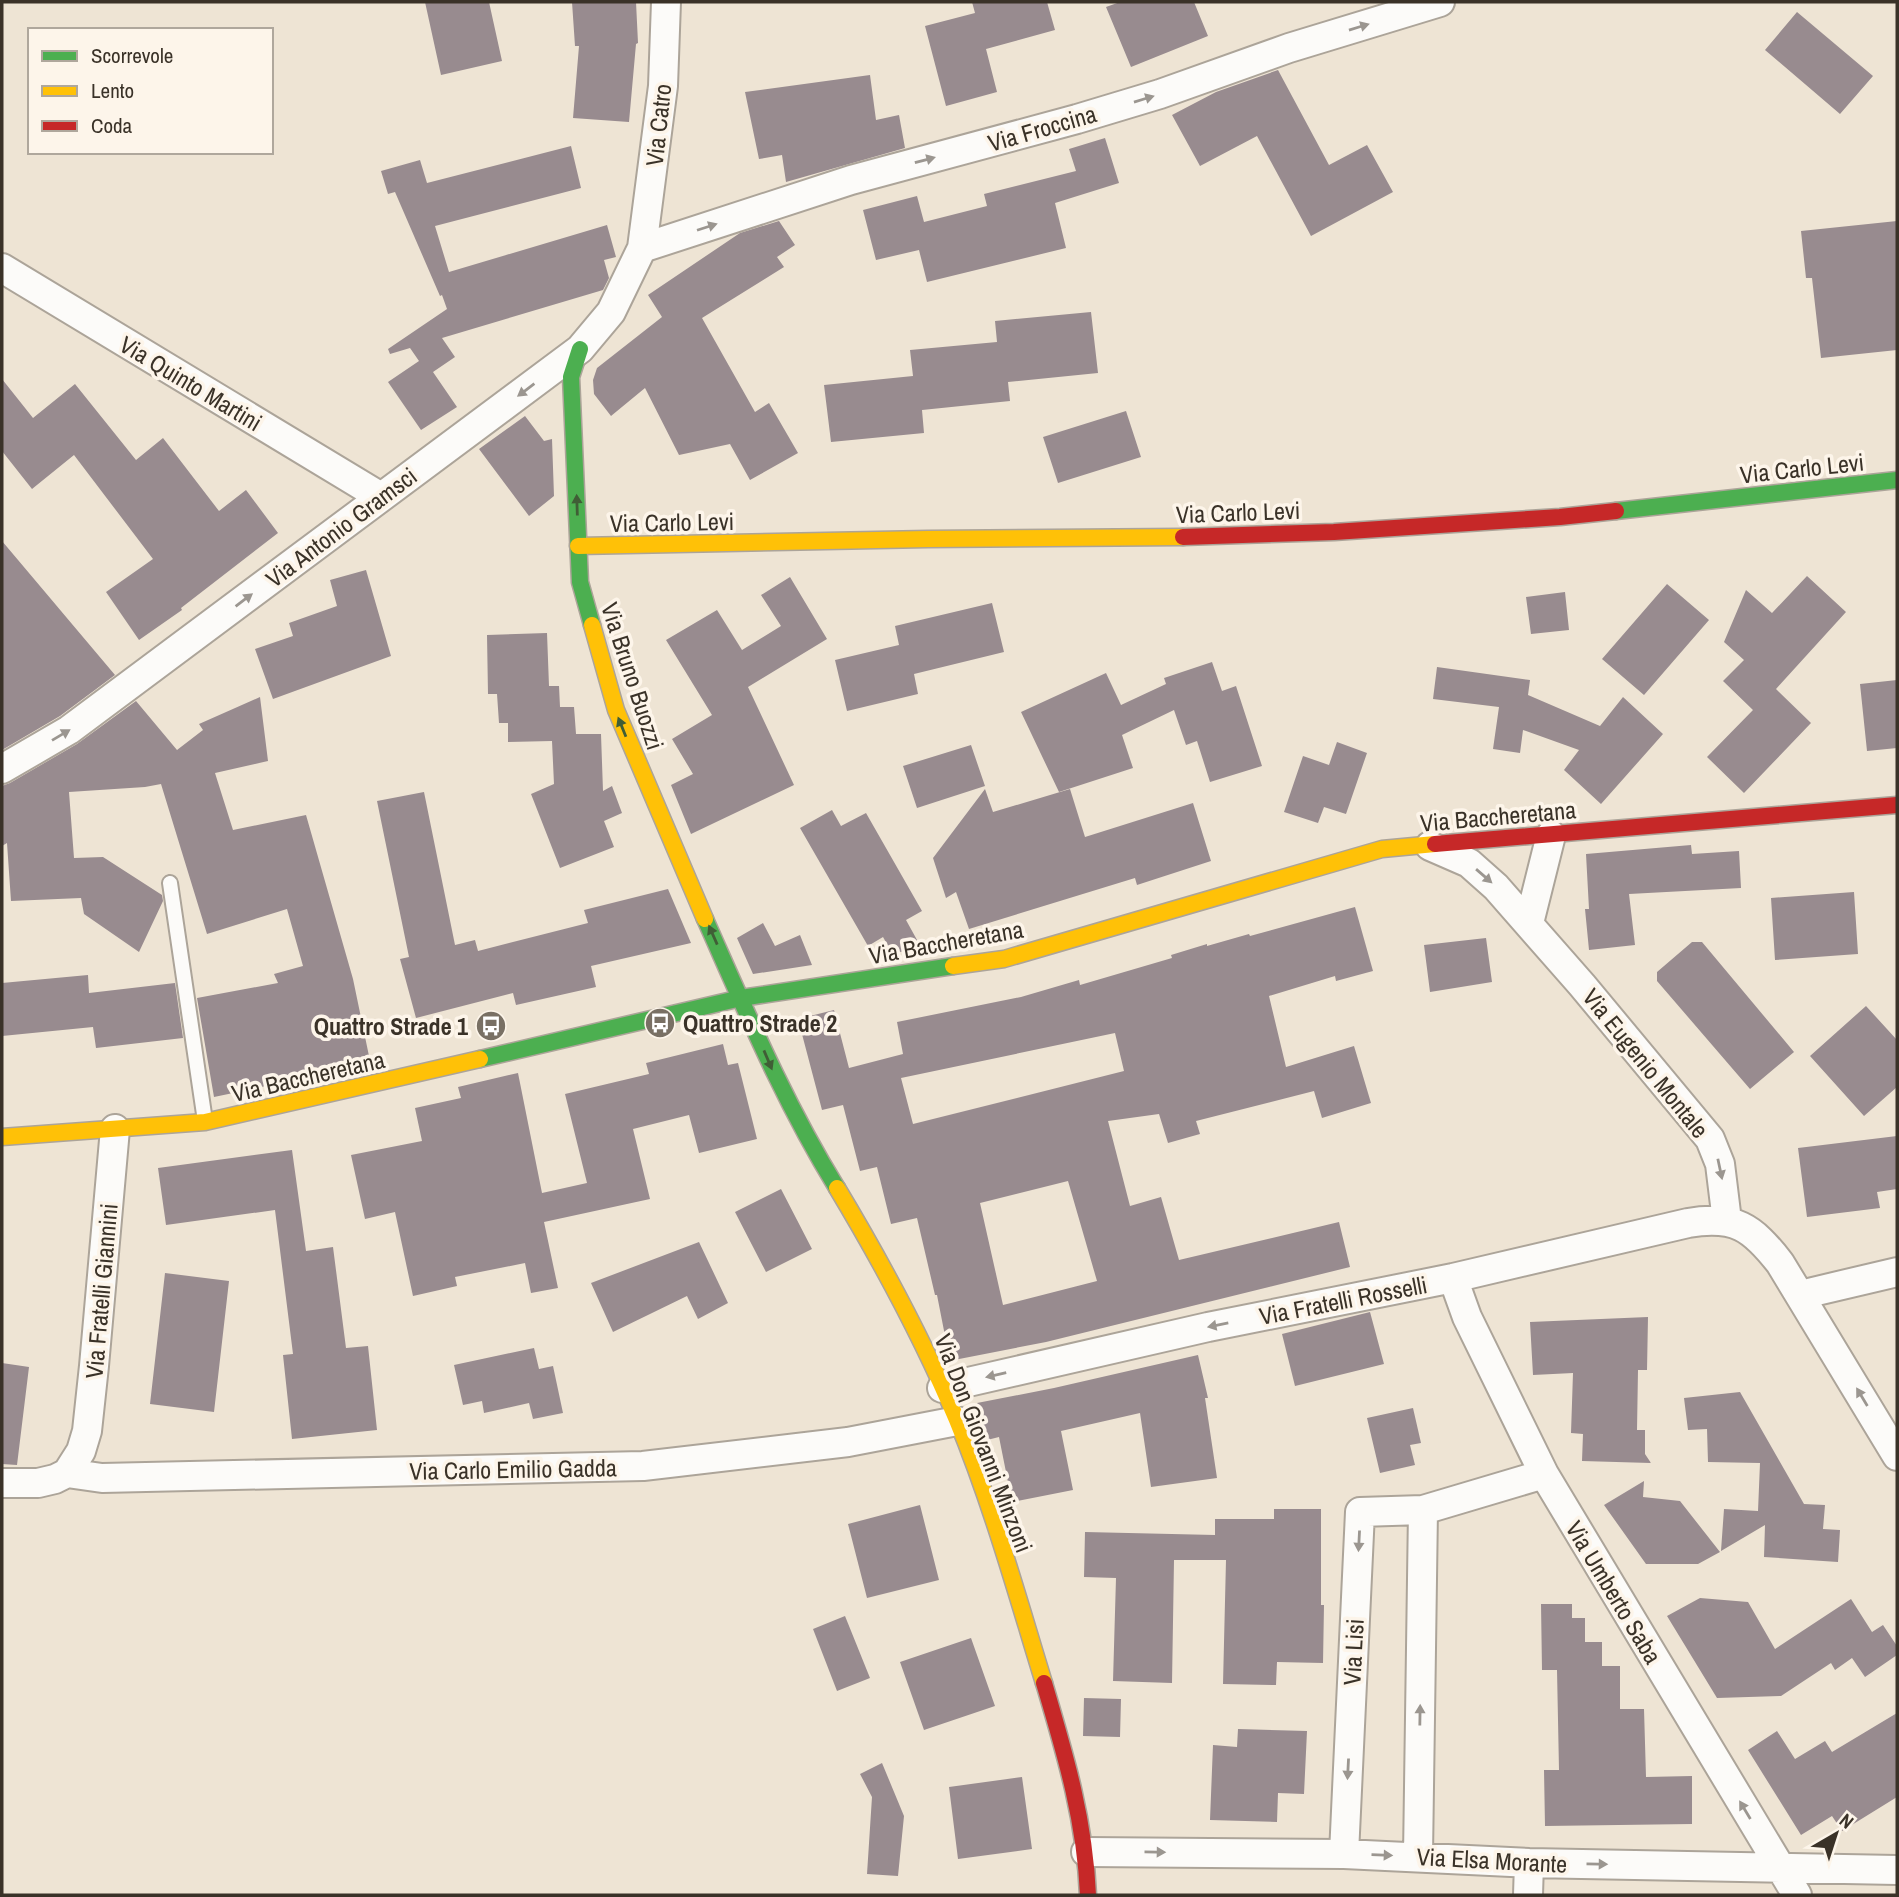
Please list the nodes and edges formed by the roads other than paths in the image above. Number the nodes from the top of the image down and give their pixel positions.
1 (666, 2) edge
2 (1440, 2) edge
3 (642, 248) junction
4 (2, 268) edge
5 (580, 349) junction
6 (1897, 480) edge
7 (380, 497) junction
8 (578, 546) junction
9 (2, 769) edge
10 (1897, 805) edge
11 (1551, 835) junction
12 (1428, 845) junction
13 (170, 883) dead end
14 (1529, 923) junction
15 (741, 998) junction
16 (205, 1122) junction
17 (115, 1129) junction
18 (2, 1136) edge
19 (1736, 1224) junction
20 (1897, 1272) edge
21 (1453, 1278) junction
22 (1800, 1295) junction
23 (942, 1388) junction
24 (957, 1421) junction
25 (1897, 1456) edge
26 (74, 1462) junction
27 (1544, 1474) junction
28 (2, 1483) edge
29 (1423, 1510) junction
30 (1086, 1852) junction
31 (1344, 1854) junction
32 (1418, 1856) junction
33 (1529, 1863) junction
34 (1780, 1868) junction
35 (1897, 1870) edge
36 (1088, 1895) edge
37 (1528, 1895) edge
38 (1797, 1895) edge

1 - 3 street, Via Catro
3 -> 2 street, Via Froccina
3 - 5 street, Via Antonio Gramsci
4 - 7 street, Via Quinto Martini
5 -> 7 street, Via Antonio Gramsci
8 -> 5 street, Via Bruno Buozzi
6 - 8 street, Via Carlo Levi
9 -> 7 street, Via Antonio Gramsci
15 -> 8 street, Via Bruno Buozzi
10 - 11 street, Via Baccheretana
11 - 12 street, Via Baccheretana
11 - 14 street
12 -> 14 street, Via Eugenio Montale
12 - 15 street, Via Baccheretana
13 - 16 lane
14 -> 19 street, Via Eugenio Montale
15 - 16 street, Via Baccheretana
15 -> 23 street, Via Don Giovanni Minzoni
16 - 17 street, Via Baccheretana
17 - 18 street, Via Baccheretana
17 - 26 street, Via Fratelli Giannini
19 - 21 street, Via Fratelli Rosselli
19 - 22 street
20 - 22 street
21 -> 23 street, Via Fratelli Rosselli
21 - 27 street, Via Umberto Saba
25 -> 22 street
23 - 24 street, Via Don Giovanni Minzoni
24 - 26 street, Via Carlo Emilio Gadda
24 - 30 street, Via Don Giovanni Minzoni
26 - 28 street, Via Carlo Emilio Gadda
27 - 29 street, Via Lisi
34 -> 27 street, Via Umberto Saba
29 -> 31 street, Via Lisi
32 -> 29 street
30 -> 31 street, Via Elsa Morante
30 - 36 street, Via Don Giovanni Minzoni
31 -> 32 street, Via Elsa Morante
32 - 33 street, Via Elsa Morante
33 -> 34 street, Via Elsa Morante
33 - 37 street
34 - 35 street, Via Elsa Morante
34 - 38 street, Via Umberto Saba

